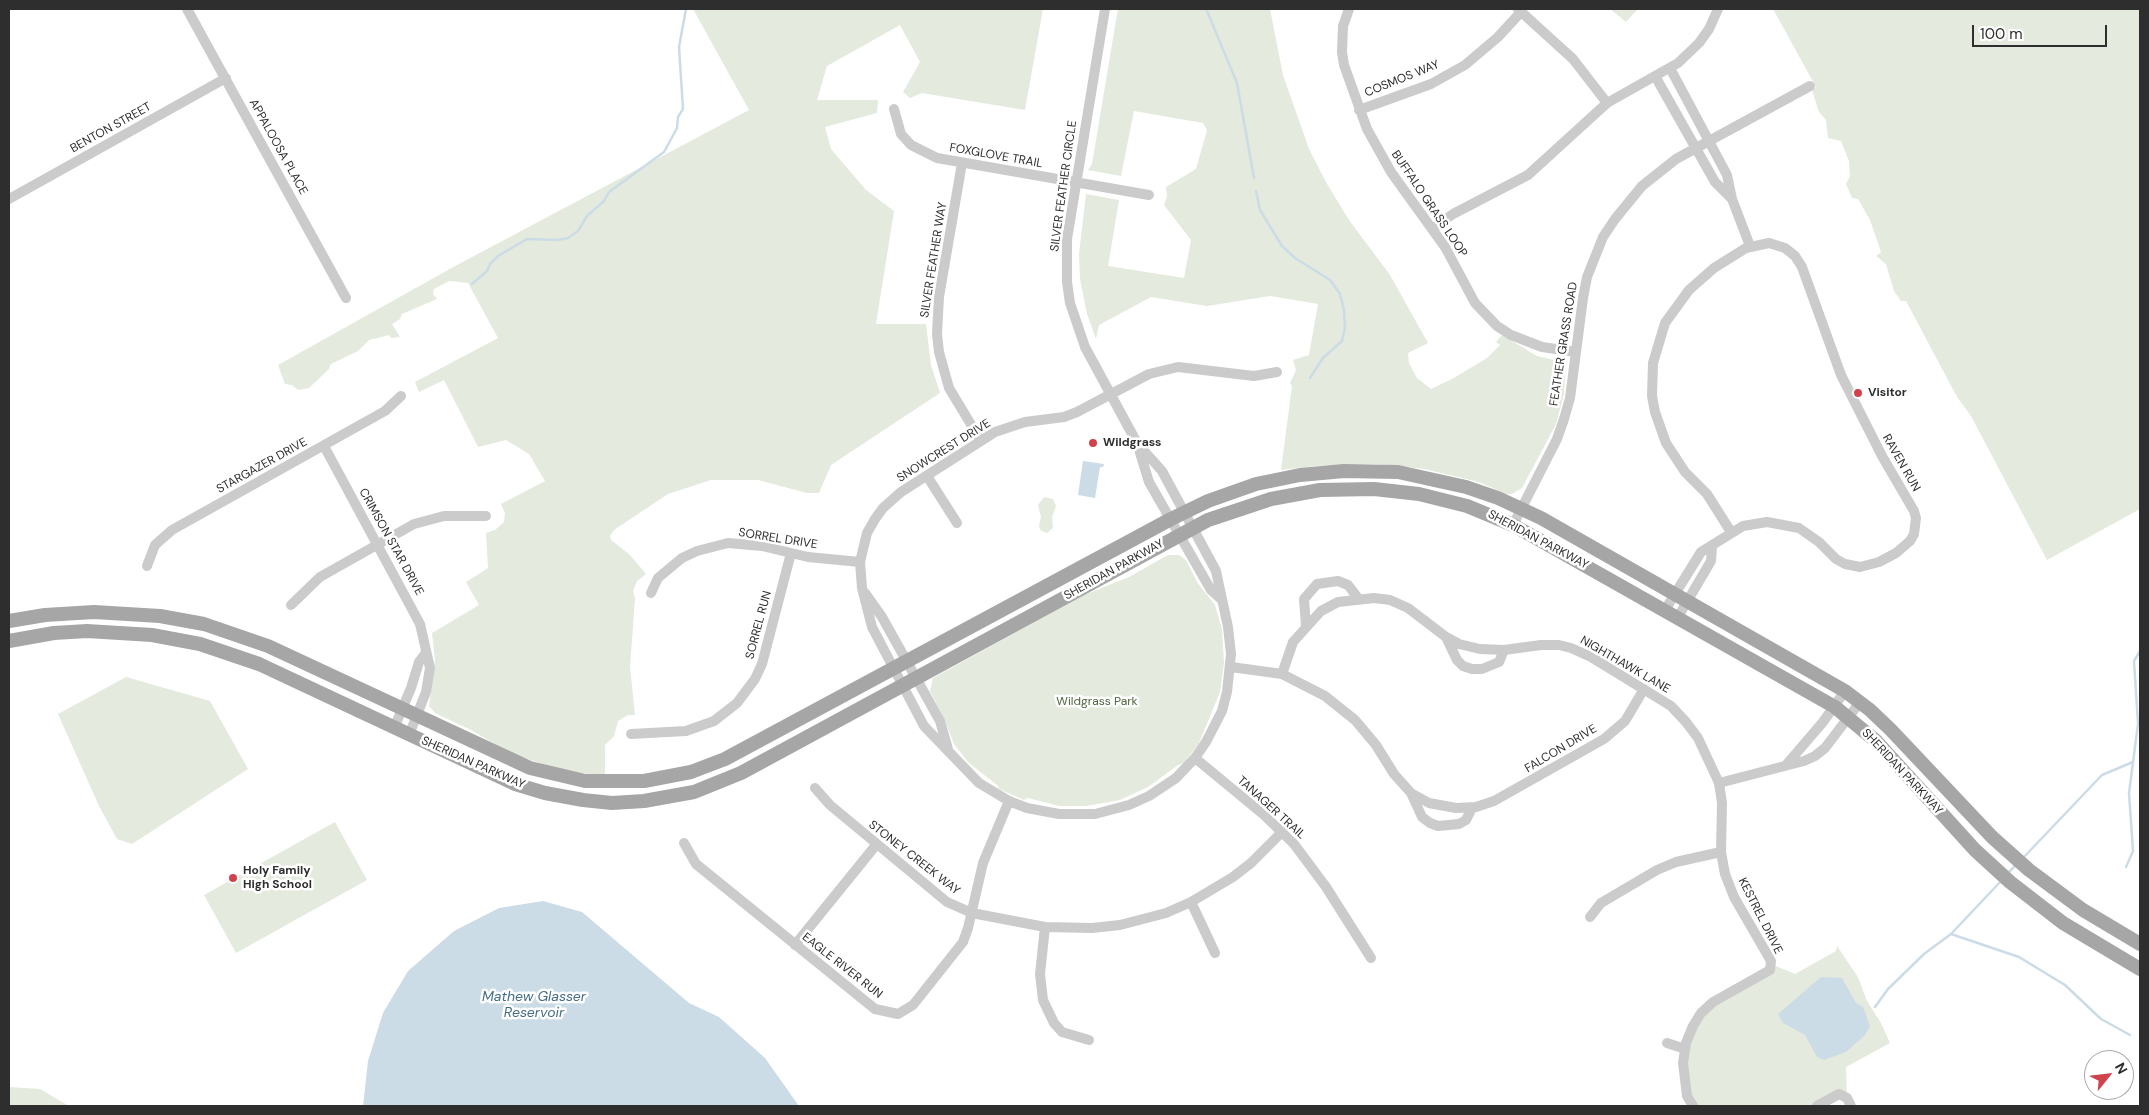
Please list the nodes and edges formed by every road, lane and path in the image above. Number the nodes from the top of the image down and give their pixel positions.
1 (187, 9) edge
2 (1105, 9) edge
3 (1349, 9) edge
4 (1718, 9) edge
5 (1519, 10) edge
6 (1670, 68) junction
7 (1655, 76) junction
8 (226, 78) junction
9 (1810, 86) dead end
10 (1607, 103) junction
11 (894, 109) dead end
12 (1359, 110) junction
13 (1703, 145) junction
14 (962, 163) junction
15 (1076, 182) junction
16 (1149, 195) dead end
17 (9, 199) edge
18 (1732, 199) junction
19 (1432, 229) junction
20 (1750, 246) junction
21 (346, 298) dead end
22 (1576, 352) junction
23 (1277, 372) dead end
24 (1111, 394) junction
25 (401, 396) dead end
26 (981, 441) junction
27 (1137, 443) junction
28 (324, 446) junction
29 (927, 476) junction
30 (1521, 509) junction
31 (1184, 512) junction
32 (486, 516) dead end
33 (1171, 519) junction
34 (957, 523) dead end
35 (1513, 524) junction
36 (1192, 528) junction
37 (1731, 532) junction
38 (1180, 534) junction
39 (378, 544) junction
40 (1712, 547) junction
41 (791, 554) junction
42 (860, 562) junction
43 (146, 566) dead end
44 (862, 588) junction
45 (651, 593) dead end
46 (1675, 593) junction
47 (1358, 598) junction
48 (1220, 599) junction
49 (1688, 600) junction
50 (291, 605) dead end
51 (1666, 610) junction
52 (1678, 617) junction
53 (9, 621) edge
54 (1306, 626) junction
55 (1446, 637) junction
56 (9, 641) edge
57 (1504, 650) junction
58 (425, 654) junction
59 (907, 661) junction
60 (1230, 667) junction
61 (894, 668) junction
62 (1282, 674) junction
63 (917, 678) junction
64 (903, 686) junction
65 (1644, 689) junction
66 (1845, 691) junction
67 (1860, 702) junction
68 (1835, 707) junction
69 (402, 709) junction
70 (417, 717) junction
71 (1849, 717) junction
72 (394, 728) junction
73 (631, 734) dead end
74 (409, 735) junction
75 (948, 750) junction
76 (1195, 758) junction
77 (1787, 764) junction
78 (1719, 783) junction
79 (815, 788) dead end
80 (1411, 793) junction
81 (1009, 801) junction
82 (1472, 808) junction
83 (1282, 832) junction
84 (684, 843) dead end
85 (876, 845) junction
86 (1722, 852) junction
87 (1191, 902) junction
88 (972, 913) junction
89 (1590, 917) dead end
90 (1045, 927) junction
91 (2140, 944) edge
92 (795, 945) junction
93 (1215, 953) dead end
94 (1371, 958) dead end
95 (2140, 969) edge
96 (1089, 1040) dead end
97 (1667, 1043) dead end
98 (1685, 1049) junction
99 (1693, 1106) edge
100 (1817, 1106) edge
101 (1851, 1106) edge

1 - 8 street, APPALOOSA PLACE
2 - 15 street, SILVER FEATHER CIRCLE
3 - 12 street, BUFFALO GRASS LOOP
4 - 6 street
5 - 10 street
5 - 12 street, COSMOS WAY
6 - 7 street
6 - 13 street
7 - 10 street
7 - 13 street
8 - 17 street, BENTON STREET
8 - 21 street, APPALOOSA PLACE
9 - 13 street, FEATHER GRASS ROAD
10 - 19 street
11 - 14 street, FOXGLOVE TRAIL
12 - 19 street, BUFFALO GRASS LOOP
13 - 18 street
13 - 18 street
13 - 22 street, FEATHER GRASS ROAD
14 - 15 street, FOXGLOVE TRAIL
14 - 26 street, SILVER FEATHER WAY
15 - 16 street, FOXGLOVE TRAIL
15 - 24 street, SILVER FEATHER CIRCLE
18 - 20 street
19 - 22 street, BUFFALO GRASS LOOP
20 - 37 street, RAVEN RUN
20 - 37 street, RAVEN RUN
22 - 30 street, FEATHER GRASS ROAD
23 - 24 street, SNOWCREST DRIVE
24 - 26 street, SNOWCREST DRIVE
24 - 27 street, SILVER FEATHER CIRCLE
25 - 28 street, STARGAZER DRIVE
26 - 29 street, SNOWCREST DRIVE
27 - 31 street, SILVER FEATHER CIRCLE
27 - 33 street, SILVER FEATHER CIRCLE
28 - 39 street, CRIMSON STAR DRIVE
28 - 43 street, STARGAZER DRIVE
29 - 34 street
29 - 42 street, SNOWCREST DRIVE
30 - 31 main road, SHERIDAN PARKWAY
30 - 35 street, FEATHER GRASS ROAD
30 - 46 main road, SHERIDAN PARKWAY
31 - 33 main road, SHERIDAN PARKWAY
31 - 36 street, SILVER FEATHER CIRCLE
32 - 39 street
33 - 38 street, SILVER FEATHER CIRCLE
33 - 59 main road, SHERIDAN PARKWAY
35 - 36 main road, SHERIDAN PARKWAY
35 - 51 main road, SHERIDAN PARKWAY
36 - 38 main road, SHERIDAN PARKWAY
36 - 48 street, SILVER FEATHER CIRCLE
37 - 40 street, RAVEN RUN
38 - 48 street, SILVER FEATHER CIRCLE
38 - 63 main road, SHERIDAN PARKWAY
39 - 50 street
39 - 58 street, CRIMSON STAR DRIVE
40 - 46 street, RAVEN RUN
40 - 49 street
41 - 42 street, SORREL DRIVE
41 - 45 street, SORREL DRIVE
41 - 73 street, SORREL RUN
42 - 44 street, SNOWCREST DRIVE
44 - 59 street
44 - 61 street, SNOWCREST DRIVE
46 - 49 main road, SHERIDAN PARKWAY
46 - 51 street, RAVEN RUN
47 - 54 street, NIGHTHAWK LANE
47 - 54 street
47 - 55 street, NIGHTHAWK LANE
48 - 60 street, SILVER FEATHER CIRCLE
49 - 52 street
49 - 66 main road, SHERIDAN PARKWAY
51 - 52 main road, SHERIDAN PARKWAY
52 - 68 main road, SHERIDAN PARKWAY
53 - 69 main road, SHERIDAN PARKWAY
54 - 62 street, NIGHTHAWK LANE
55 - 57 street, NIGHTHAWK LANE
55 - 57 street, NIGHTHAWK LANE
56 - 72 main road, SHERIDAN PARKWAY
57 - 65 street, NIGHTHAWK LANE
58 - 69 street
58 - 70 street, CRIMSON STAR DRIVE
59 - 61 main road, SHERIDAN PARKWAY
59 - 63 street
60 - 62 street, FALCON DRIVE
60 - 76 street, SILVER FEATHER CIRCLE
61 - 64 street, SNOWCREST DRIVE
61 - 70 main road, SHERIDAN PARKWAY
62 - 80 street, FALCON DRIVE
63 - 64 main road, SHERIDAN PARKWAY
63 - 75 street
64 - 74 main road, SHERIDAN PARKWAY
64 - 75 street, SNOWCREST DRIVE
65 - 78 street, NIGHTHAWK LANE
65 - 82 street, FALCON DRIVE
66 - 67 main road, SHERIDAN PARKWAY
66 - 68 street
67 - 71 street
67 - 91 main road, SHERIDAN PARKWAY
68 - 71 main road, SHERIDAN PARKWAY
68 - 77 street
69 - 70 main road, SHERIDAN PARKWAY
69 - 72 street
70 - 74 street, CRIMSON STAR DRIVE
71 - 77 street
71 - 95 main road, SHERIDAN PARKWAY
72 - 74 main road, SHERIDAN PARKWAY
75 - 81 street, SNOWCREST DRIVE
76 - 81 street, SNOWCREST DRIVE
76 - 83 street, TANAGER TRAIL
77 - 78 street
78 - 86 street, KESTREL DRIVE
79 - 85 street, STONEY CREEK WAY
80 - 82 street, FALCON DRIVE
80 - 82 street, FALCON DRIVE
81 - 88 street, EAGLE RIVER RUN
83 - 87 street, STONEY CREEK WAY
83 - 94 street, TANAGER TRAIL
84 - 92 street, EAGLE RIVER RUN
85 - 88 street, STONEY CREEK WAY
85 - 92 street
86 - 89 street
86 - 98 street, KESTREL DRIVE
87 - 90 street, STONEY CREEK WAY
87 - 93 street
88 - 90 street, STONEY CREEK WAY
88 - 92 street, EAGLE RIVER RUN
90 - 96 street
97 - 98 street
98 - 99 street, KESTREL DRIVE
100 - 101 street

